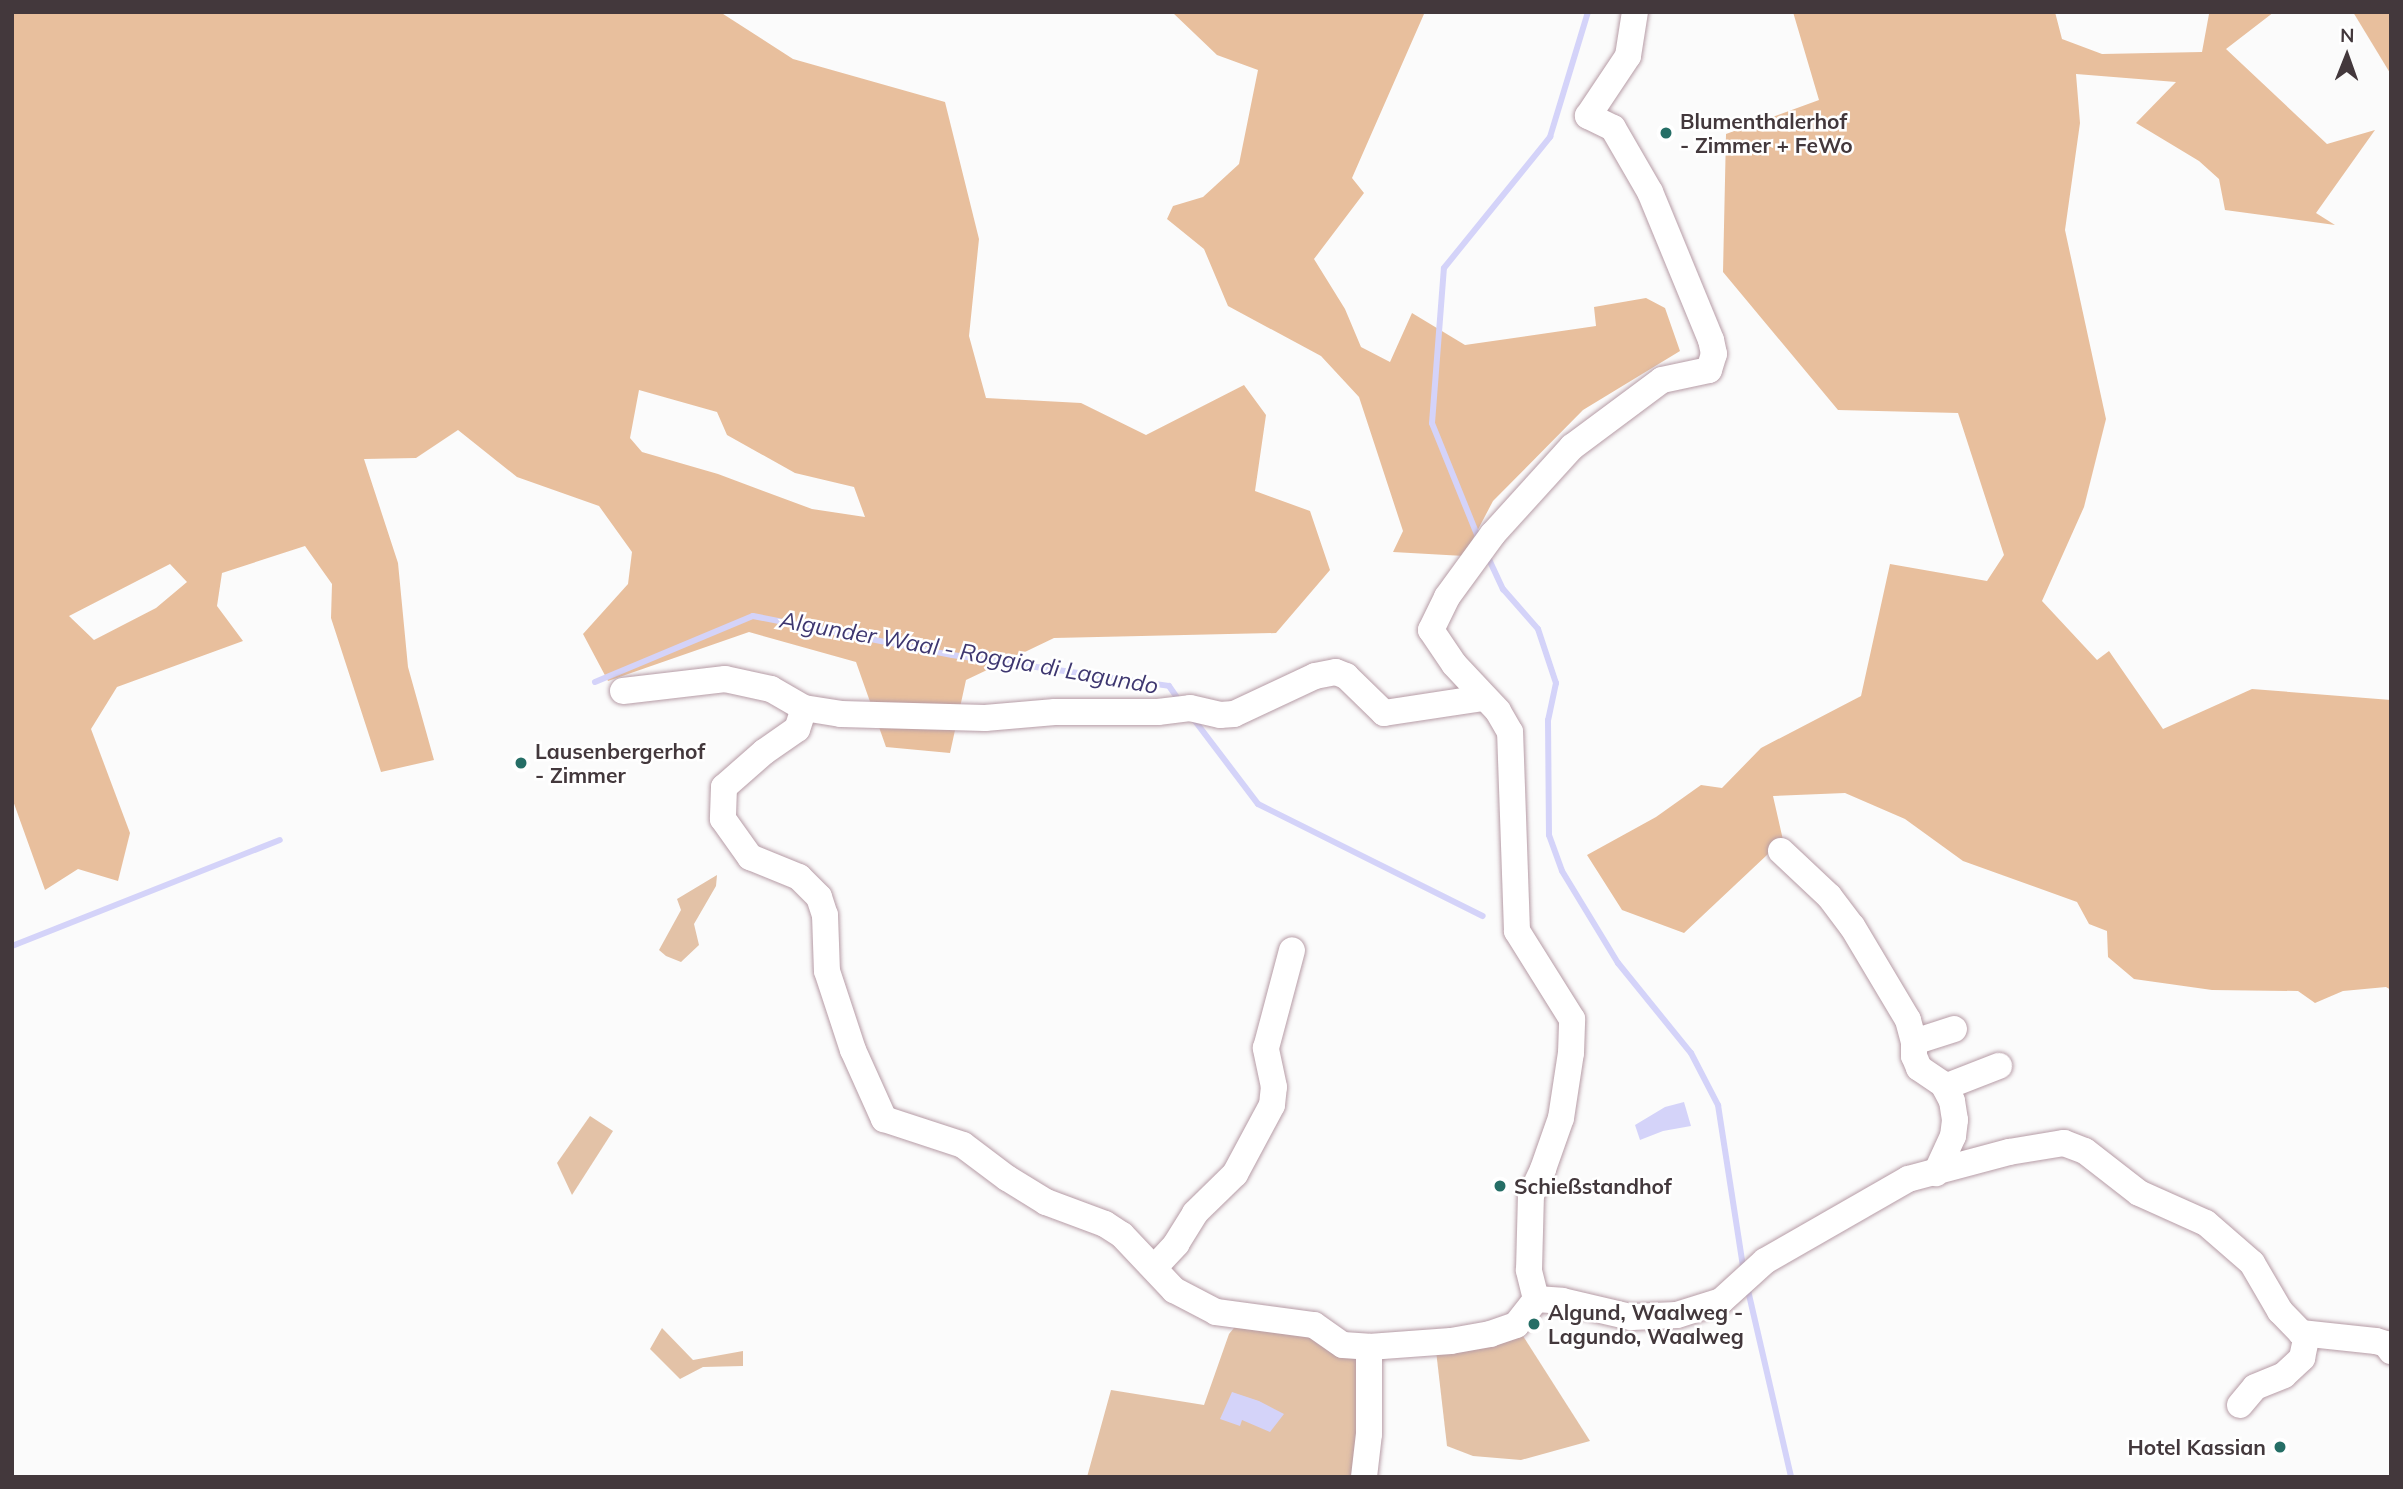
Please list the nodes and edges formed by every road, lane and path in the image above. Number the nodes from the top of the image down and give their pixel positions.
1 (1635, 12) edge
2 (623, 691) dead end
3 (1482, 698) junction
4 (804, 708) junction
5 (1781, 851) dead end
6 (1292, 950) dead end
7 (1954, 1029) dead end
8 (1914, 1042) junction
9 (1999, 1066) dead end
10 (1945, 1087) junction
11 (1936, 1173) junction
12 (1154, 1268) junction
13 (1536, 1299) junction
14 (2307, 1335) junction
15 (1369, 1347) junction
16 (2391, 1351) edge
17 (2239, 1405) dead end
18 (1364, 1477) edge

1 - 3 lane
2 - 4 lane
3 - 4 lane
3 - 13 lane
4 - 12 lane
5 - 8 lane
6 - 12 lane
7 - 8 lane
8 - 10 lane
9 - 10 lane
10 - 11 lane
11 - 13 lane
11 - 14 lane
12 - 15 lane
13 - 15 lane
14 - 16 lane
14 - 17 lane
15 - 18 lane

